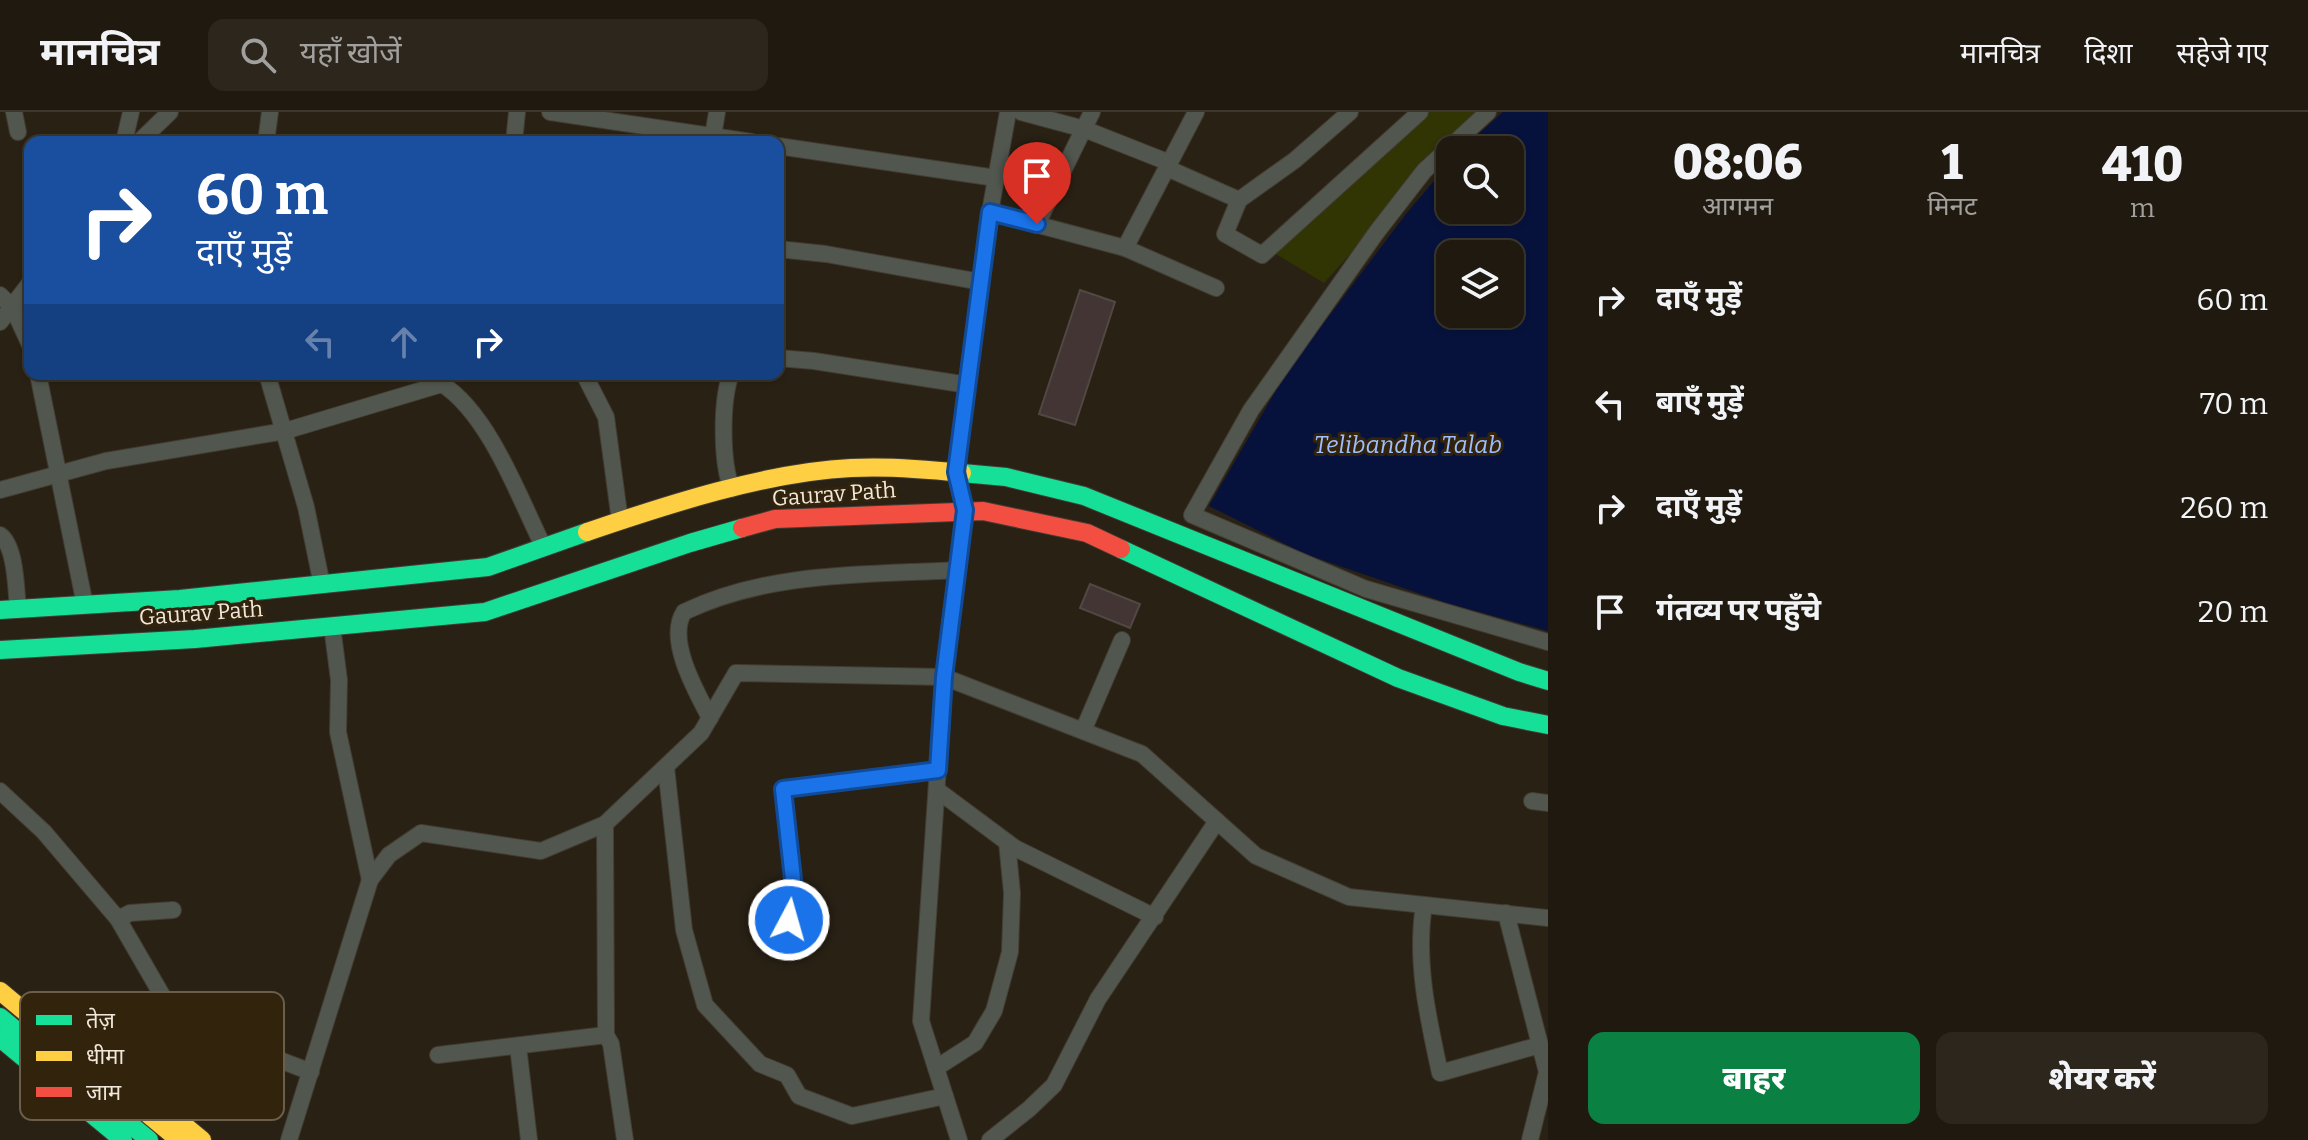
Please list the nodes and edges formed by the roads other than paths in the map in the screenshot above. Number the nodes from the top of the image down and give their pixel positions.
1 (14, 112) edge
2 (131, 112) edge
3 (170, 112) edge
4 (270, 112) edge
5 (517, 112) edge
6 (550, 112) edge
7 (717, 112) edge
8 (1008, 112) edge
9 (1021, 112) edge
10 (1092, 112) edge
11 (1196, 112) edge
12 (1350, 112) edge
13 (1420, 112) edge
14 (1488, 112) edge
15 (1084, 129) junction
16 (18, 132) dead end
17 (125, 136) edge
18 (145, 136) edge
19 (267, 136) edge
20 (515, 136) edge
21 (695, 136) edge
22 (713, 136) edge
23 (784, 147) edge
24 (1168, 166) junction
25 (996, 178) junction
26 (1239, 200) junction
27 (990, 212) junction
28 (1037, 224) junction
29 (1125, 248) junction
30 (784, 250) edge
31 (981, 282) junction
32 (1216, 288) dead end
33 (24, 292) edge
34 (0, 295) edge
35 (13, 308) junction
36 (0, 322) edge
37 (24, 332) edge
38 (784, 358) edge
39 (39, 380) edge
40 (269, 380) edge
41 (587, 380) edge
42 (729, 380) edge
43 (968, 385) junction
44 (285, 431) junction
45 (956, 472) junction
46 (56, 475) junction
47 (732, 489) junction
48 (0, 490) edge
49 (965, 510) junction
50 (620, 521) junction
51 (0, 535) edge
52 (544, 548) junction
53 (958, 570) junction
54 (322, 585) junction
55 (85, 605) junction
56 (9, 610) edge
57 (332, 626) junction
58 (1122, 640) dead end
59 (1548, 642) edge
60 (0, 650) edge
61 (944, 677) junction
62 (1548, 681) edge
63 (710, 718) junction
64 (1548, 725) edge
65 (1083, 731) junction
66 (666, 767) junction
67 (938, 770) junction
68 (937, 790) junction
69 (0, 791) edge
70 (1217, 821) junction
71 (605, 824) junction
72 (1007, 842) junction
73 (370, 880) junction
74 (1424, 905) junction
75 (173, 910) dead end
76 (1506, 913) junction
77 (1155, 917) junction
78 (1548, 918) edge
79 (118, 919) junction
80 (772, 938) dead end
81 (0, 974) edge
82 (0, 991) edge
83 (22, 992) edge
84 (160, 992) edge
85 (20, 1008) edge
86 (0, 1017) edge
87 (20, 1034) edge
88 (606, 1035) junction
89 (0, 1038) edge
90 (1540, 1045) junction
91 (518, 1046) junction
92 (20, 1055) edge
93 (438, 1055) dead end
94 (284, 1062) edge
95 (936, 1068) junction
96 (311, 1072) junction
97 (945, 1096) junction
98 (99, 1120) edge
99 (125, 1120) edge
100 (155, 1120) edge
101 (178, 1120) edge
102 (123, 1140) edge
103 (149, 1140) edge
104 (179, 1140) edge
105 (202, 1140) edge
106 (289, 1140) edge
107 (529, 1140) edge
108 (625, 1140) edge
109 (959, 1140) edge
110 (990, 1140) edge
111 (1530, 1140) edge

1 - 16 street
2 - 17 street
3 - 18 street
4 - 19 street
5 - 20 street
6 - 21 street
7 - 22 street
8 - 25 street
9 - 15 street
10 - 15 street
11 - 24 street
12 - 26 street
13 - 26 street
14 - 59 street
15 - 24 street
15 - 28 street
23 - 25 street
24 - 26 street
24 - 29 street
25 - 27 street
27 - 28 street
27 - 31 street
28 - 29 street
29 - 32 street
30 - 31 street
31 - 43 street
33 - 35 street
34 - 35 street
35 - 36 street
35 - 37 street
38 - 43 street
39 - 46 street
40 - 44 street
41 - 50 street
42 - 47 street
43 - 45 street
44 - 46 street
44 - 52 street
44 - 54 street
45 - 47 main road
45 - 49 street
45 - 62 main road
46 - 48 street
46 - 55 street
47 - 50 main road
49 - 53 street
49 - 57 main road, Gaurav Path
49 - 64 main road, Gaurav Path
50 - 52 main road
51 - 56 street
52 - 54 main road
53 - 61 street
53 - 63 street
54 - 55 main road
55 - 56 main road
57 - 60 main road, Gaurav Path
57 - 73 street
58 - 65 street
61 - 63 street
61 - 65 street
61 - 67 street
63 - 66 street
65 - 70 street
66 - 71 street
66 - 97 street
67 - 68 street
67 - 80 street
68 - 72 street
68 - 95 street
69 - 79 street
70 - 74 street
70 - 77 street
71 - 73 street
71 - 88 street
72 - 77 street
72 - 95 street
73 - 96 street
74 - 76 street
74 - 90 street
75 - 79 street
76 - 78 street
76 - 90 street
77 - 110 street
79 - 84 street
81 - 83 main road
82 - 85 main road
86 - 87 main road
88 - 91 street
88 - 108 street
89 - 92 main road
90 - 111 street
91 - 93 street
91 - 107 street
94 - 96 street
95 - 97 street
96 - 106 street
97 - 109 street
98 - 102 main road
99 - 103 main road
100 - 104 main road
101 - 105 main road

